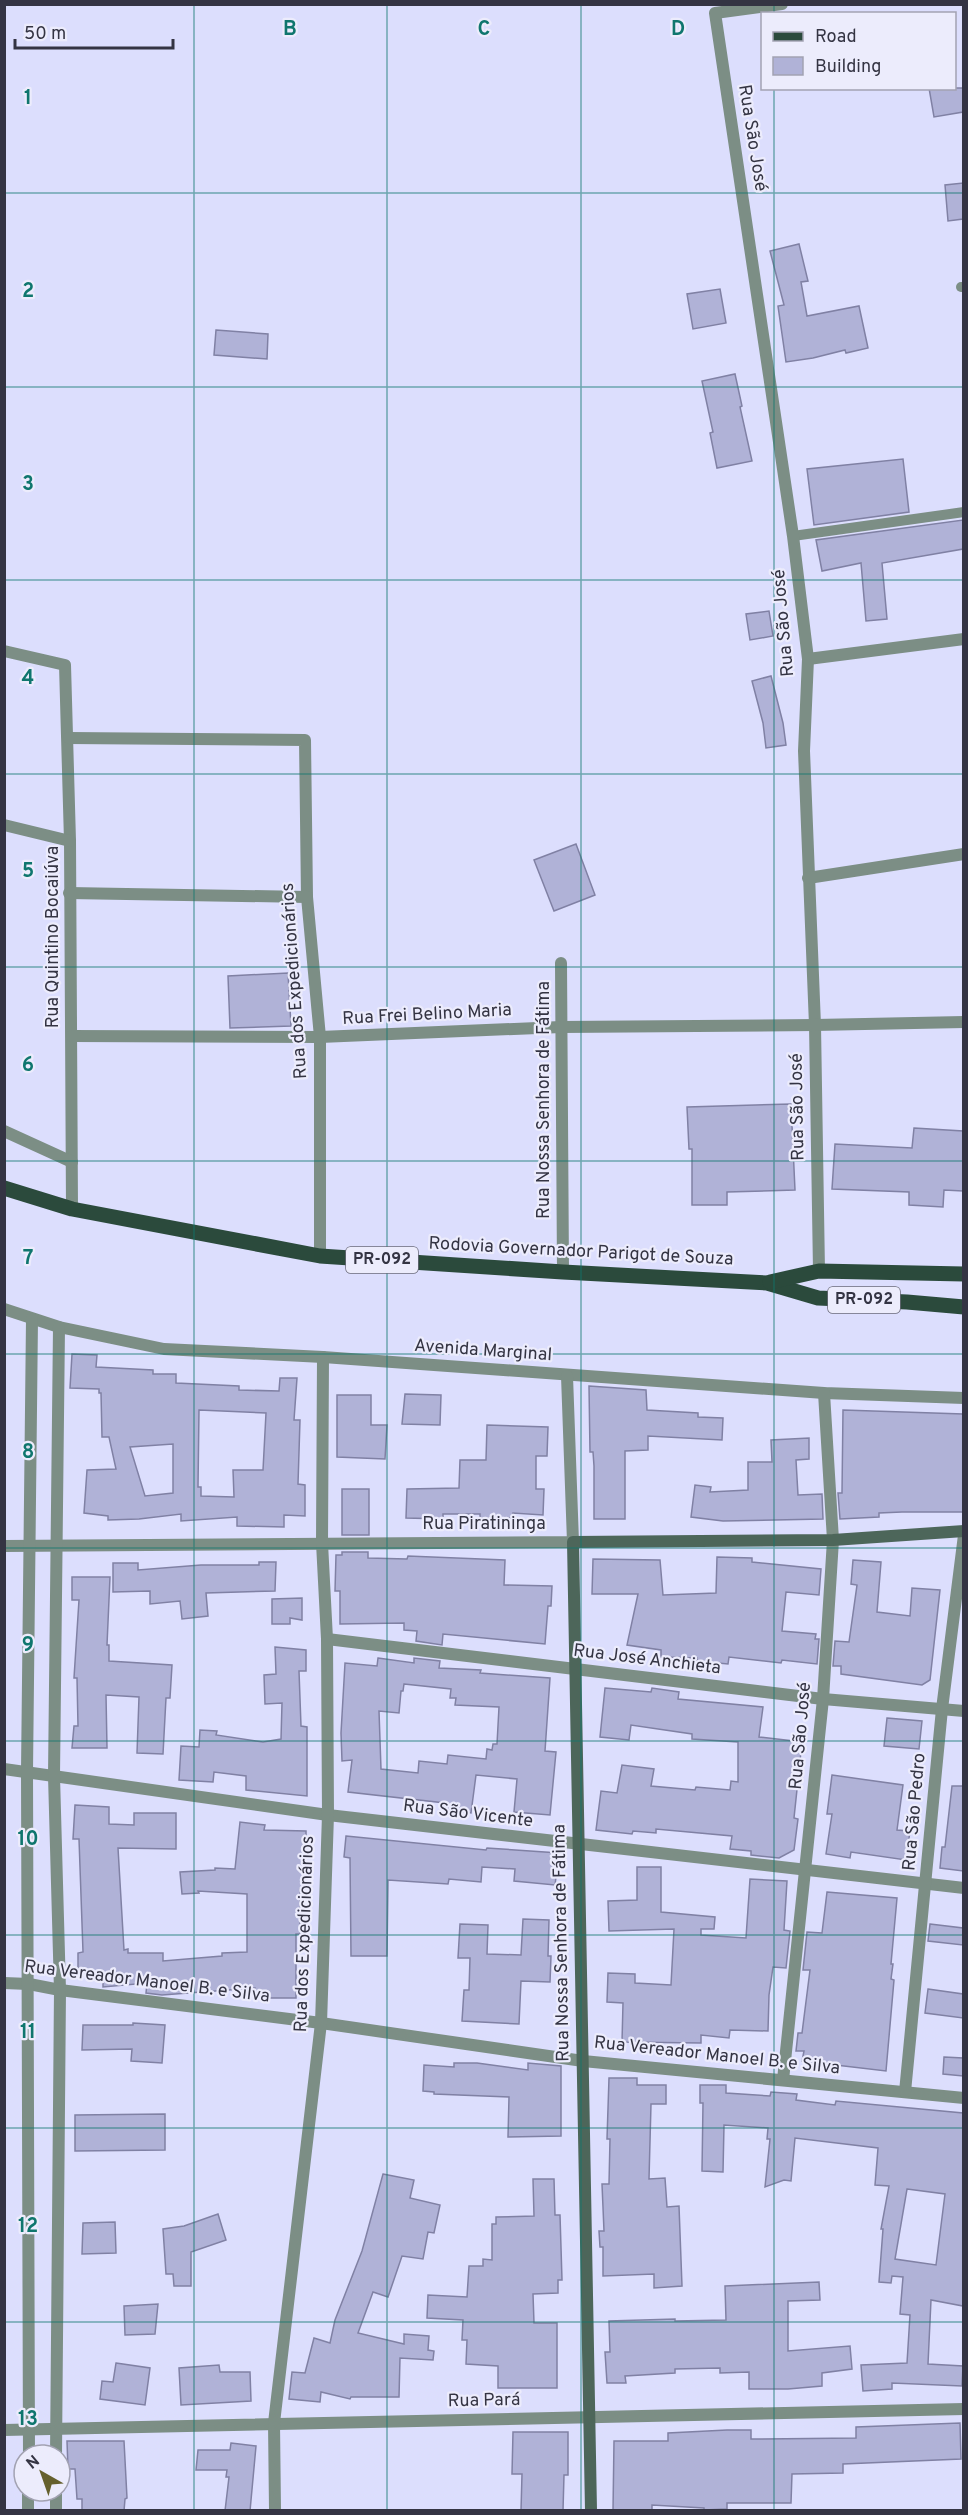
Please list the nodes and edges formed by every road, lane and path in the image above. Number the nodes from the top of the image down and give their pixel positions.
1 (782, 4) edge
2 (963, 512) edge
3 (793, 536) junction
4 (963, 639) edge
5 (4, 651) edge
6 (808, 659) junction
7 (69, 738) junction
8 (4, 825) edge
9 (70, 841) junction
10 (963, 854) edge
11 (808, 878) junction
12 (69, 893) junction
13 (307, 897) junction
14 (561, 963) dead end
15 (963, 1022) edge
16 (815, 1025) junction
17 (561, 1027) junction
18 (72, 1036) junction
19 (320, 1037) junction
20 (4, 1131) edge
21 (72, 1161) junction
22 (4, 1188) edge
23 (72, 1209) junction
24 (320, 1256) junction
25 (819, 1271) junction
26 (563, 1272) junction
27 (963, 1274) edge
28 (767, 1282) junction
29 (963, 1307) edge
30 (4, 1309) edge
31 (32, 1319) junction
32 (59, 1327) junction
33 (323, 1357) junction
34 (567, 1376) junction
35 (824, 1393) junction
36 (963, 1398) edge
37 (963, 1531) edge
38 (963, 1535) edge
39 (833, 1540) junction
40 (573, 1542) junction
41 (322, 1543) junction
42 (30, 1545) junction
43 (4, 1546) edge
44 (57, 1546) junction
45 (327, 1639) junction
46 (575, 1669) junction
47 (823, 1699) junction
48 (942, 1709) junction
49 (963, 1711) edge
50 (4, 1769) edge
51 (27, 1771) junction
52 (54, 1776) junction
53 (328, 1815) junction
54 (579, 1845) junction
55 (806, 1870) junction
56 (927, 1884) junction
57 (963, 1888) edge
58 (4, 1983) edge
59 (29, 1984) junction
60 (60, 1990) junction
61 (321, 2023) junction
62 (583, 2061) junction
63 (783, 2080) junction
64 (905, 2092) junction
65 (963, 2098) edge
66 (963, 2409) edge
67 (589, 2417) junction
68 (274, 2423) junction
69 (29, 2429) junction
70 (4, 2430) edge
71 (56, 2430) junction
72 (29, 2443) edge
73 (56, 2443) edge
74 (275, 2511) edge
75 (591, 2511) edge

1 - 3 street, Rua São José
2 - 3 lane
3 - 6 street, Rua São José
4 - 6 street
5 - 7 street, Rua Quintino Bocaiúva
6 - 11 street, Rua São José
7 - 9 street, Rua Quintino Bocaiúva
7 - 13 street, Rua dos Expedicionários
8 - 9 street
9 - 12 street, Rua Quintino Bocaiúva
10 - 11 street
11 - 16 street, Rua São José
12 - 13 street
12 - 18 street, Rua Quintino Bocaiúva
13 - 19 street, Rua dos Expedicionários
14 - 17 street, Rua Nossa Senhora de Fátima
15 - 16 street, Rua Frei Belino Maria
16 - 17 street, Rua Frei Belino Maria
16 - 25 street, Rua São José
17 - 19 street, Rua Frei Belino Maria
17 - 26 street, Rua Nossa Senhora de Fátima
18 - 19 street, Rua Frei Belino Maria
18 - 21 street, Rua Quintino Bocaiúva
19 - 24 street, Rua dos Expedicionários
20 - 21 street
21 - 23 street, Rua Quintino Bocaiúva
22 - 23 main road, Rodovia Governador Parigot de Souza / PR-092
23 - 24 main road, Rodovia Governador Parigot de Souza / PR-092
24 - 26 main road, Rodovia Governador Parigot de Souza / PR-092
25 - 27 main road, Rodovia Governador Parigot de Souza / PR-092
25 - 28 main road, Rodovia Governador Parigot de Souza / PR-092
26 - 28 main road, Rodovia Governador Parigot de Souza / PR-092
28 - 29 main road, Rodovia Governador Parigot de Souza / PR-092
30 - 31 street, Avenida Marginal
31 - 32 street, Avenida Marginal
31 - 42 street
32 - 33 street, Avenida Marginal
32 - 44 street
33 - 34 street, Avenida Marginal
33 - 41 street, Rua dos Expedicionários
34 - 35 street, Avenida Marginal
34 - 40 street, Rua Nossa Senhora de Fátima
35 - 36 street, Avenida Marginal
35 - 39 street, Rua São José
37 - 39 street, Rua Piratininga
38 - 48 street, Rua São Pedro
39 - 40 street, Rua Piratininga
39 - 47 street, Rua São José
40 - 41 street, Rua Piratininga
40 - 46 street, Rua Nossa Senhora de Fátima
41 - 44 street, Rua Piratininga
41 - 45 street, Rua dos Expedicionários
42 - 43 street, Rua Piratininga
42 - 44 street, Rua Piratininga
42 - 51 street
44 - 52 street
45 - 46 street, Rua José Anchieta
45 - 53 street, Rua dos Expedicionários
46 - 47 street, Rua José Anchieta
46 - 54 street, Rua Nossa Senhora de Fátima
47 - 48 street, Rua José Anchieta
47 - 55 street, Rua São José
48 - 49 street, Rua José Anchieta
48 - 56 street, Rua São Pedro
50 - 51 street, Rua São Vicente
51 - 52 street, Rua São Vicente
51 - 59 street
52 - 53 street, Rua São Vicente
52 - 60 street
53 - 54 street, Rua São Vicente
53 - 61 street, Rua dos Expedicionários
54 - 55 street, Rua São Vicente
54 - 62 street, Rua Nossa Senhora de Fátima
55 - 56 street, Rua São Vicente
55 - 63 street, Rua São José
56 - 57 street, Rua São Vicente
56 - 64 street, Rua São Pedro
58 - 59 street, Rua Vereador Manoel B. e Silva
59 - 60 street, Rua Vereador Manoel B. e Silva
59 - 69 street
60 - 61 street, Rua Vereador Manoel B. e Silva
60 - 71 street
61 - 62 street, Rua Vereador Manoel B. e Silva
61 - 68 street, Rua dos Expedicionários
62 - 63 street, Rua Vereador Manoel B. e Silva
62 - 67 street, Rua Nossa Senhora de Fátima
63 - 64 street, Rua Vereador Manoel B. e Silva
64 - 65 street, Rua Vereador Manoel B. e Silva
66 - 67 street, Rua Pará
67 - 68 street, Rua Pará
67 - 75 street, Rua Nossa Senhora de Fátima
68 - 71 street, Rua Pará
68 - 74 street, Rua dos Expedicionários
69 - 70 street, Rua Pará
69 - 71 street, Rua Pará
69 - 72 street
71 - 73 street

